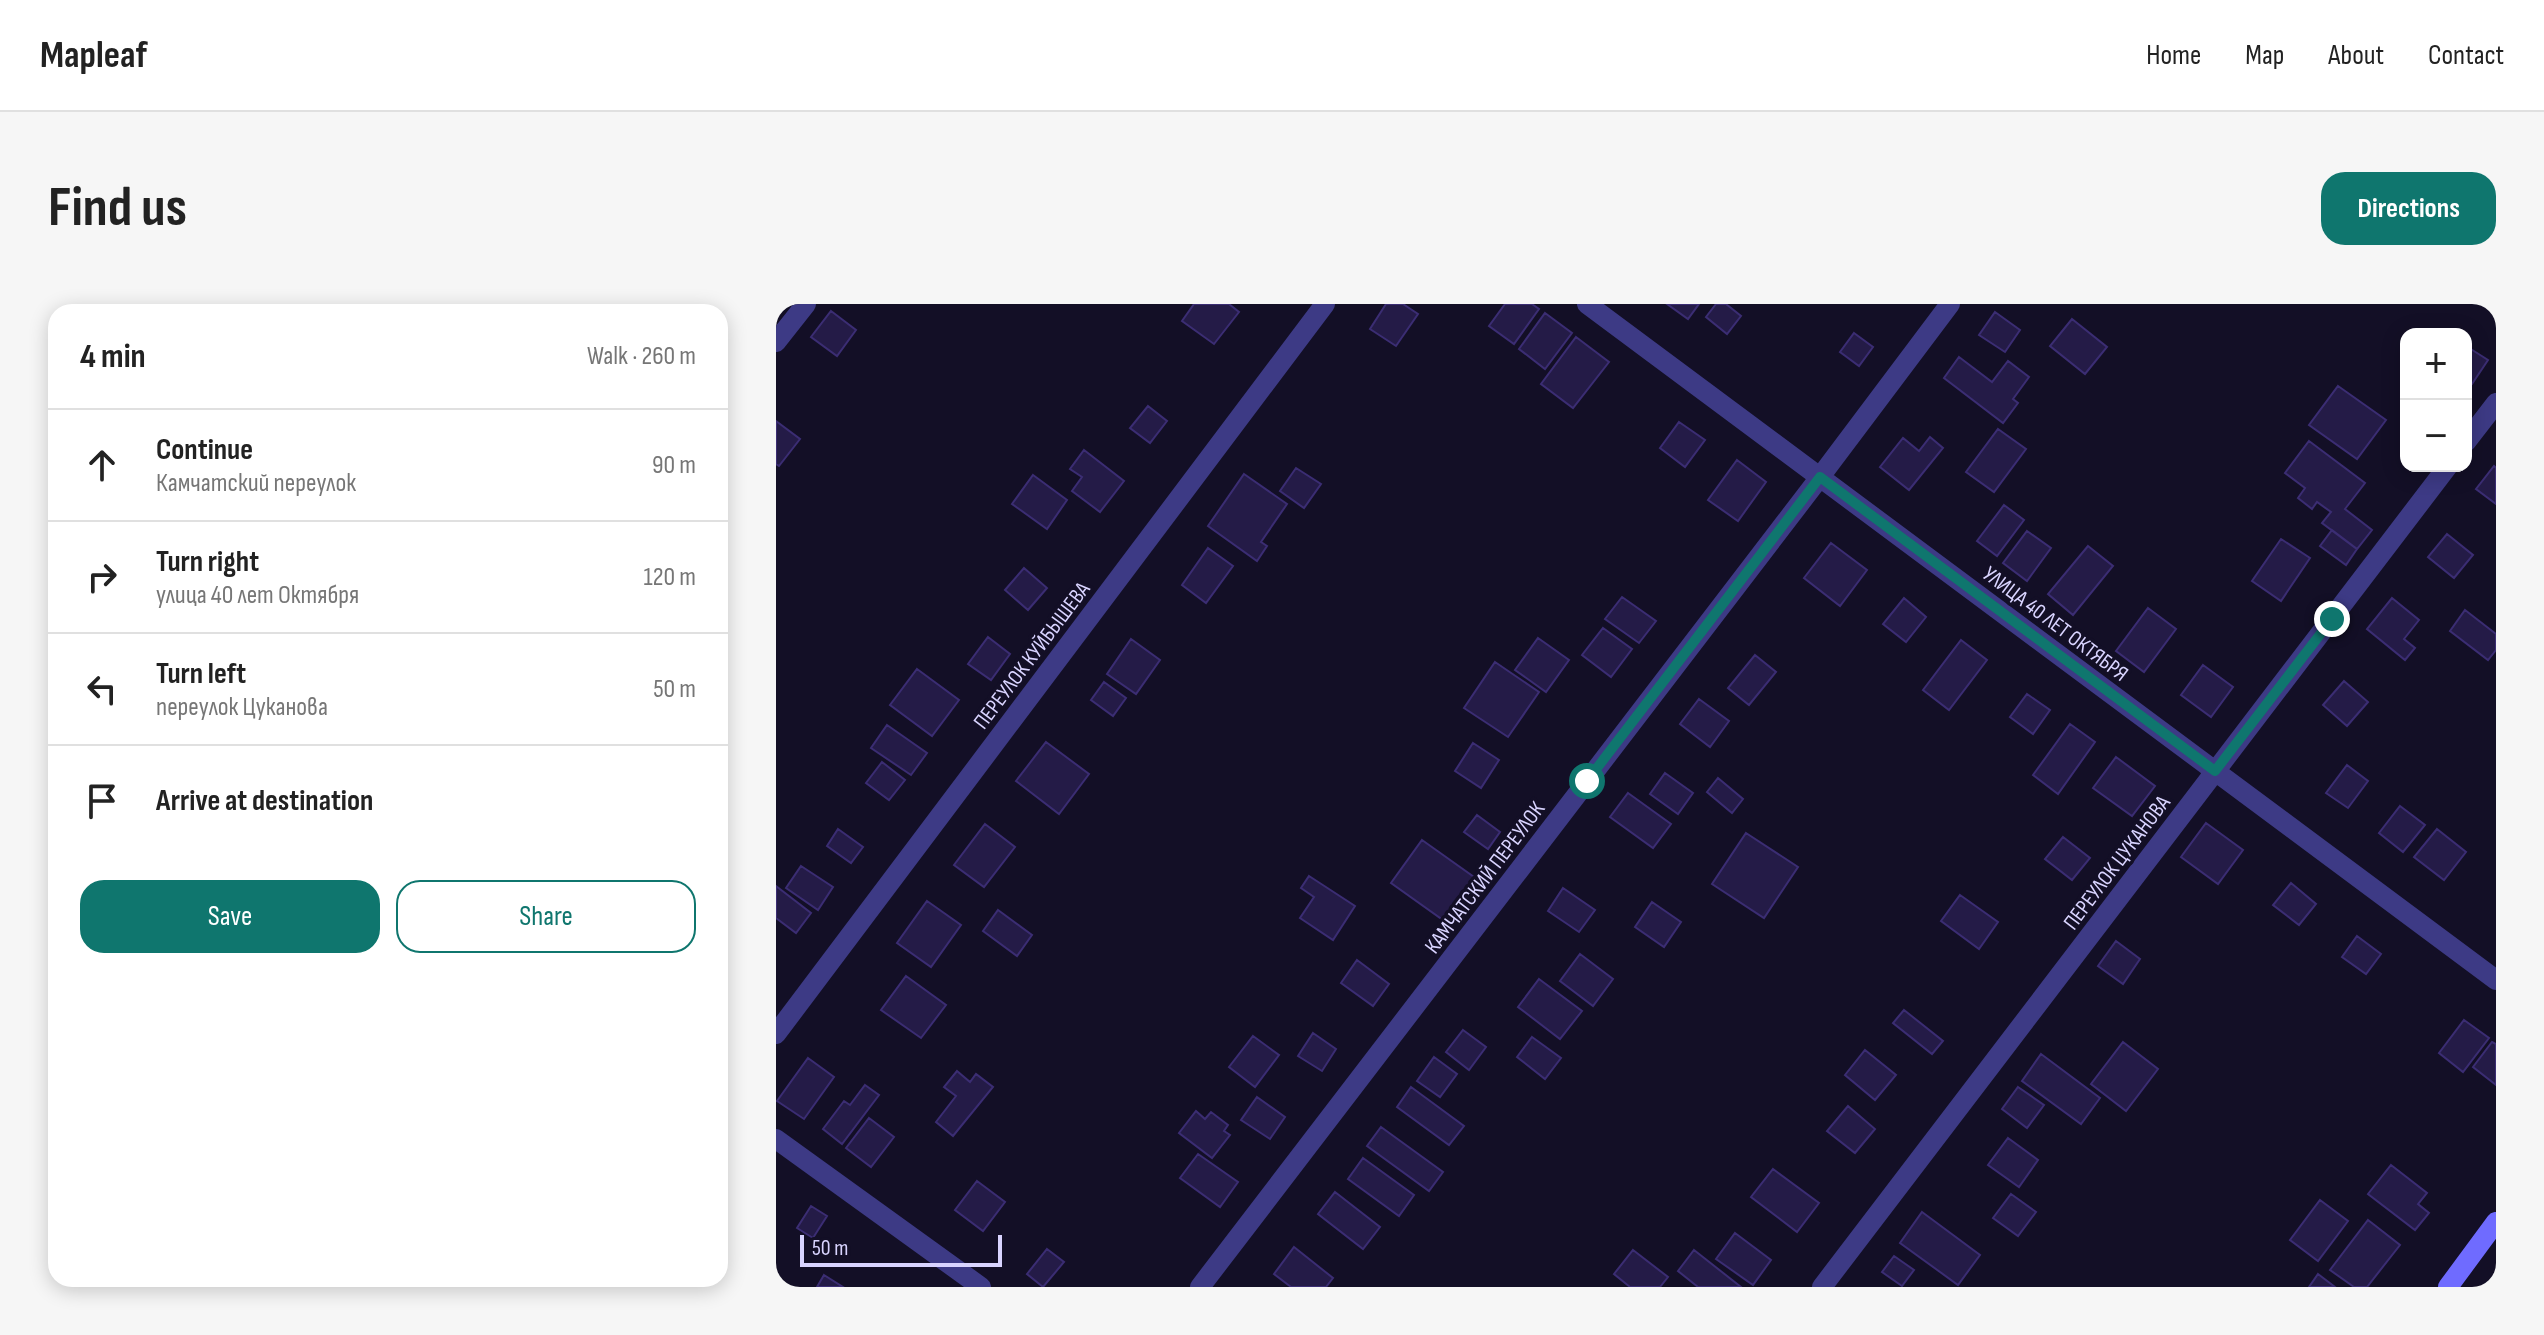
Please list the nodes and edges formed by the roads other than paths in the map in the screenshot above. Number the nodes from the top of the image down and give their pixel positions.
1 (806, 304) edge
2 (1325, 304) edge
3 (1587, 304) edge
4 (1950, 304) edge
5 (776, 342) edge
6 (2496, 403) edge
7 (2472, 434) edge
8 (2443, 472) edge
9 (1820, 477) junction
10 (2215, 771) junction
11 (2496, 980) edge
12 (776, 1034) edge
13 (776, 1139) edge
14 (2496, 1222) edge
15 (981, 1287) edge
16 (1200, 1287) edge
17 (1822, 1287) edge
18 (2448, 1287) edge

1 - 5 street
2 - 12 street, ПЕРЕУЛОК КУЙБЫШЕВА
3 - 9 street, УЛИЦА 40 ЛЕТ ОКТЯБРЯ
4 - 9 street, КАМЧАТСКИЙ ПЕРЕУЛОК
6 - 7 street
8 - 10 street, ПЕРЕУЛОК ЦУКАНОВА
9 - 10 street, УЛИЦА 40 ЛЕТ ОКТЯБРЯ
9 - 16 street, КАМЧАТСКИЙ ПЕРЕУЛОК
10 - 11 street, УЛИЦА 40 ЛЕТ ОКТЯБРЯ
10 - 17 street, ПЕРЕУЛОК ЦУКАНОВА
13 - 15 street
14 - 18 main road

